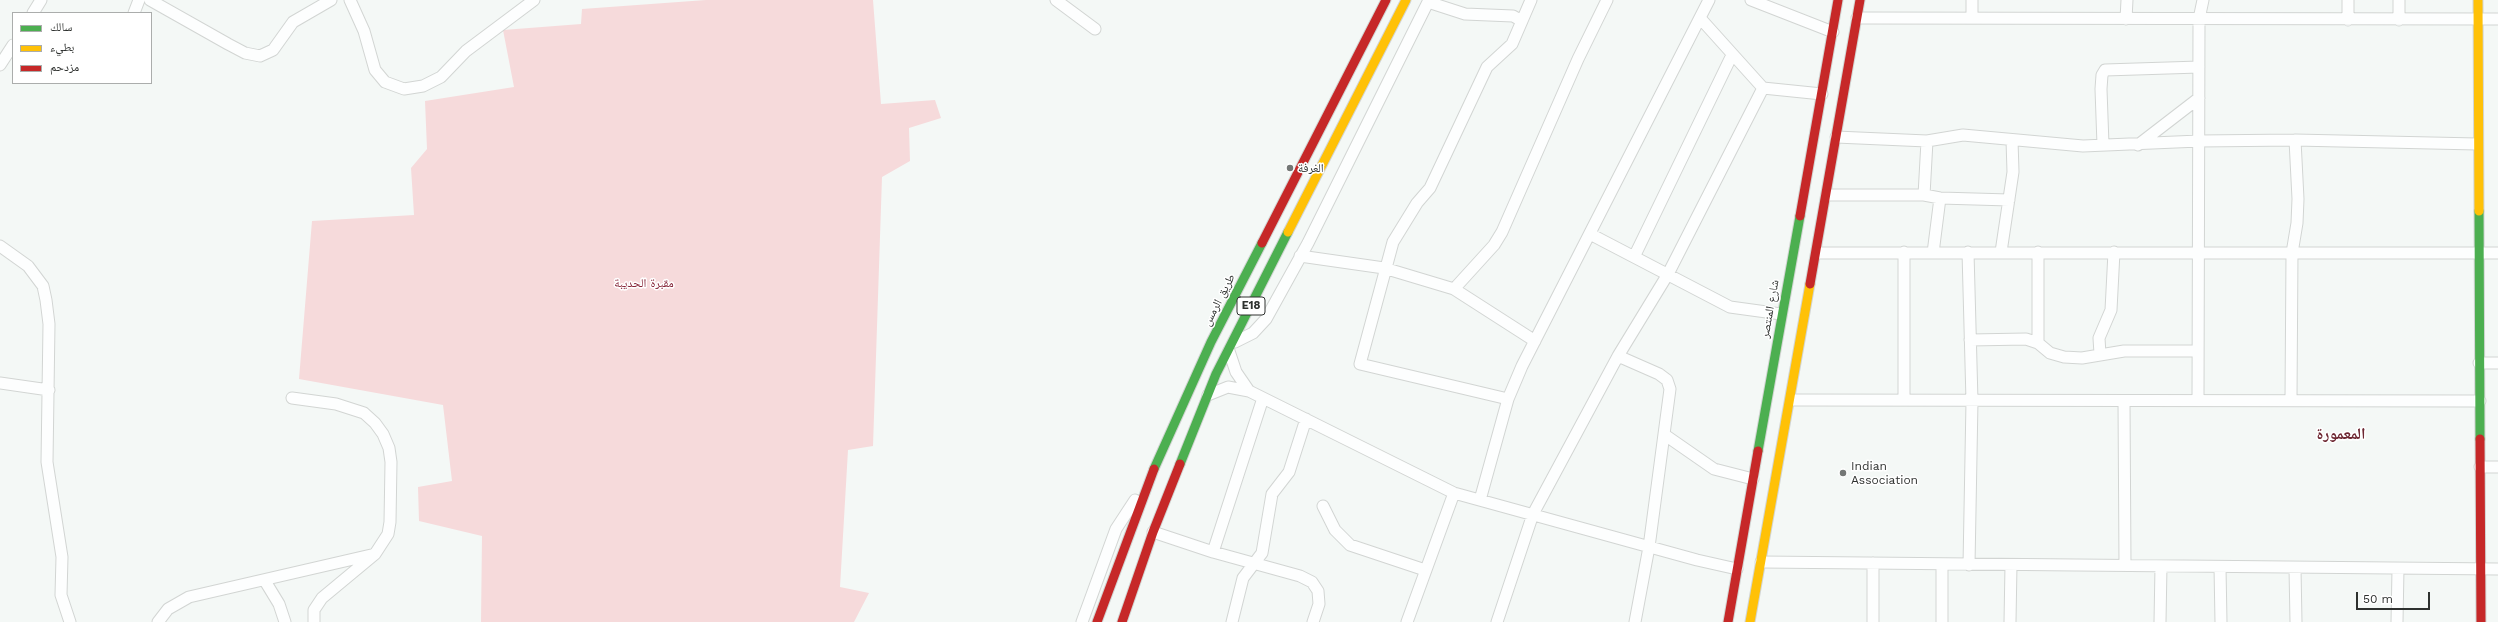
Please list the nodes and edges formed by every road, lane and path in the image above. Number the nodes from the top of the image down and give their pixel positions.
1 (41, 0) edge
2 (139, 0) edge
3 (150, 0) edge
4 (331, 0) edge
5 (350, 0) edge
6 (534, 0) edge
7 (1056, 0) edge
8 (1386, 0) edge
9 (1406, 0) edge
10 (1531, 0) edge
11 (1607, 0) edge
12 (1709, 0) edge
13 (1751, 0) edge
14 (1838, 0) edge
15 (1860, 0) edge
16 (1972, 0) edge
17 (2127, 0) edge
18 (2203, 0) edge
19 (2348, 0) edge
20 (2399, 0) edge
21 (2478, 0) edge
22 (1428, 1) edge
23 (34, 12) edge
24 (134, 12) edge
25 (1700, 18) junction
26 (1857, 18) junction
27 (1972, 18) junction
28 (2126, 19) junction
29 (2199, 19) junction
30 (2478, 19) junction
31 (2498, 19) edge
32 (1522, 20) junction
33 (2348, 20) junction
34 (2399, 20) junction
35 (1095, 29) dead end
36 (1833, 32) junction
37 (12, 47) edge
38 (1732, 55) junction
39 (0, 66) edge
40 (2199, 67) junction
41 (1763, 88) junction
42 (1822, 94) junction
43 (2199, 98) junction
44 (1836, 137) junction
45 (2012, 140) junction
46 (2295, 140) junction
47 (1927, 141) junction
48 (2199, 141) junction
49 (2477, 144) junction
50 (2103, 145) junction
51 (2138, 145) junction
52 (1827, 195) junction
53 (1924, 195) junction
54 (1940, 198) junction
55 (2009, 200) junction
56 (1590, 234) junction
57 (0, 246) edge
58 (1904, 252) junction
59 (1968, 252) junction
60 (2001, 252) junction
61 (2038, 252) junction
62 (2114, 252) junction
63 (2199, 252) junction
64 (1817, 253) junction
65 (1933, 253) junction
66 (2292, 253) junction
67 (2479, 253) junction
68 (2498, 253) edge
69 (1300, 256) junction
70 (1634, 257) junction
71 (1384, 268) junction
72 (1668, 274) junction
73 (1454, 289) junction
74 (1781, 314) junction
75 (1970, 340) junction
76 (1535, 341) junction
77 (2038, 342) junction
78 (1230, 347) junction
79 (2198, 351) junction
80 (2100, 354) junction
81 (1618, 356) junction
82 (2479, 363) junction
83 (2498, 363) edge
84 (0, 383) edge
85 (49, 390) junction
86 (1249, 391) junction
87 (1208, 395) junction
88 (292, 398) dead end
89 (1263, 398) junction
90 (1508, 399) junction
91 (1904, 399) junction
92 (2291, 399) junction
93 (1791, 400) junction
94 (2198, 400) junction
95 (1972, 401) junction
96 (2124, 401) junction
97 (2480, 401) junction
98 (1306, 419) junction
99 (1665, 435) junction
100 (2480, 467) junction
101 (2498, 467) edge
102 (1753, 479) junction
103 (1144, 492) junction
104 (1454, 492) junction
105 (1480, 500) junction
106 (1323, 506) dead end
107 (1533, 514) junction
108 (1153, 532) junction
109 (1648, 547) junction
110 (1213, 552) junction
111 (375, 554) junction
112 (1761, 562) junction
113 (1254, 564) junction
114 (1873, 564) junction
115 (1942, 564) junction
116 (1968, 565) junction
117 (2011, 565) junction
118 (2124, 565) junction
119 (2160, 566) junction
120 (2220, 567) junction
121 (1737, 568) junction
122 (2295, 568) junction
123 (2398, 569) junction
124 (2498, 569) edge
125 (1425, 570) junction
126 (2480, 570) junction
127 (265, 581) junction
128 (70, 622) edge
129 (158, 622) edge
130 (285, 622) edge
131 (314, 622) edge
132 (1082, 622) edge
133 (1097, 622) edge
134 (1122, 622) edge
135 (1232, 622) edge
136 (1313, 622) edge
137 (1407, 622) edge
138 (1497, 622) edge
139 (1636, 622) edge
140 (1728, 622) edge
141 (1750, 622) edge
142 (1873, 622) edge
143 (1942, 622) edge
144 (2010, 622) edge
145 (2160, 622) edge
146 (2221, 622) edge
147 (2296, 622) edge
148 (2397, 622) edge
149 (2481, 622) edge

1 - 23 street
2 - 24 street
3 - 4 street
5 - 6 street
7 - 35 street
8 - 103 main road, طريق الرمس / E18
9 - 78 main road, E18
10 - 32 street
11 - 73 street
12 - 25 street
13 - 36 street
14 - 36 main road, شارع المنتصر
15 - 26 main road
16 - 27 street
17 - 28 street
18 - 29 street
19 - 33 street
20 - 34 street
21 - 30 main road
22 - 32 street
22 - 69 street
25 - 38 street
25 - 56 street
26 - 27 street
26 - 44 main road
27 - 28 street
28 - 29 street
29 - 33 street
29 - 40 street
30 - 31 street
30 - 34 street
30 - 49 main road
32 - 71 street
33 - 34 street
36 - 42 main road, شارع المنتصر
37 - 39 street
38 - 41 street
38 - 70 street
40 - 43 street
40 - 50 street
41 - 42 street
41 - 72 street
42 - 74 main road, شارع المنتصر
43 - 48 street
43 - 51 street
44 - 47 street
44 - 52 main road
45 - 47 street
45 - 50 street
45 - 55 street
46 - 48 street
46 - 49 street
46 - 66 street
47 - 53 street
48 - 51 street
48 - 63 street
49 - 67 main road
50 - 51 street
52 - 53 street
52 - 64 main road
53 - 54 street
54 - 55 street
54 - 65 street
55 - 60 street
56 - 70 street
56 - 76 street
57 - 85 street
58 - 64 street
58 - 65 street
58 - 91 street
59 - 60 street
59 - 65 street
59 - 75 street
60 - 61 street
61 - 62 street
61 - 77 street
62 - 63 street
62 - 80 street
63 - 66 street
63 - 79 street
64 - 93 main road
66 - 67 street
66 - 92 street
67 - 68 street
67 - 82 main road
69 - 71 street
69 - 78 street
70 - 72 street
71 - 73 street
71 - 90 street
72 - 74 street
72 - 81 street
73 - 76 street
74 - 102 main road, شارع المنتصر
75 - 77 street
75 - 95 street
76 - 90 street
77 - 80 street
78 - 86 street
78 - 87 main road, E18
79 - 80 street
79 - 94 street
81 - 99 street
81 - 107 street
82 - 83 street
82 - 97 main road
84 - 85 street
85 - 128 street
86 - 87 street
86 - 89 street
87 - 108 main road, E18
88 - 111 street
89 - 98 street
89 - 110 street
90 - 105 street
91 - 93 street
91 - 95 street
92 - 94 street
92 - 97 street
93 - 112 main road
94 - 96 street
95 - 96 street
95 - 116 street
96 - 118 street
97 - 100 main road
98 - 104 street
98 - 113 street
99 - 102 street
99 - 109 street
100 - 101 street
100 - 126 main road
102 - 121 main road, شارع المنتصر
103 - 132 street
103 - 133 main road, طريق الرمس / E18
104 - 105 street
104 - 125 street
105 - 107 street
106 - 125 street
107 - 109 street
107 - 138 street
108 - 110 street
108 - 134 main road, E18
109 - 121 street
109 - 139 street
110 - 113 street
111 - 127 street
111 - 131 street
112 - 114 street
112 - 141 main road
113 - 135 street
113 - 136 street
114 - 115 street
114 - 142 street
115 - 116 street
115 - 143 street
116 - 117 street
117 - 118 street
117 - 144 street
118 - 119 street
119 - 120 street
119 - 145 street
120 - 122 street
120 - 146 street
121 - 140 main road, شارع المنتصر
122 - 123 street
122 - 147 street
123 - 126 street
123 - 148 street
124 - 126 street
125 - 137 street
126 - 149 main road
127 - 129 street
127 - 130 street

